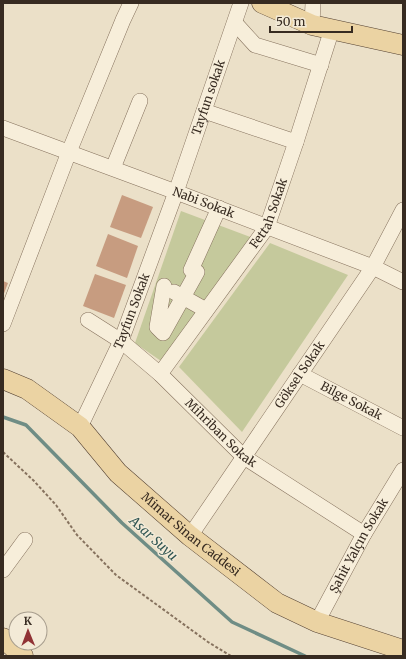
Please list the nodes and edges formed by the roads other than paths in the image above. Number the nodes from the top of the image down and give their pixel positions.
1 (131, 3) edge
2 (241, 3) edge
3 (262, 3) edge
4 (313, 3) edge
5 (235, 23) junction
6 (312, 25) junction
7 (332, 29) junction
8 (403, 46) edge
9 (321, 65) junction
10 (140, 101) dead end
11 (204, 111) junction
12 (3, 128) edge
13 (296, 142) junction
14 (69, 152) junction
15 (113, 168) junction
16 (176, 192) junction
17 (219, 208) junction
18 (403, 210) edge
19 (267, 227) junction
20 (373, 267) junction
21 (403, 282) edge
22 (183, 296) junction
23 (206, 310) junction
24 (88, 320) dead end
25 (3, 324) edge
26 (121, 340) junction
27 (160, 374) junction
28 (300, 374) junction
29 (3, 379) edge
30 (80, 427) junction
31 (403, 428) edge
32 (244, 457) junction
33 (403, 470) edge
34 (364, 534) junction
35 (190, 536) junction
36 (25, 540) dead end
37 (3, 570) edge
38 (317, 622) junction
39 (3, 638) edge
40 (403, 650) edge
41 (24, 656) edge

1 - 14 street
2 - 5 street, Tayfun sokak
3 - 6 main road
4 - 6 street
5 - 9 street
5 - 11 street, Tayfun sokak
6 - 7 main road
7 - 8 main road
7 - 9 street, Fettah Sokak
9 - 13 street, Fettah Sokak
10 - 15 street
11 - 13 street
11 - 16 street, Tayfun sokak
12 - 14 street, Nabi Sokak
13 - 19 street, Fettah Sokak
14 - 15 street, Nabi Sokak
14 - 25 street
15 - 16 street, Nabi Sokak
16 - 17 street, Nabi Sokak
16 - 26 street, Tayfun Sokak
17 - 19 street, Nabi Sokak
17 - 22 street
18 - 20 street, Göksel Sokak
19 - 20 street, Nabi Sokak
19 - 23 street, Fettah Sokak
20 - 21 street, Nabi Sokak
20 - 28 street, Göksel Sokak
22 - 22 street
22 - 23 street
23 - 27 street, Fettah Sokak
24 - 26 street, Mihriban Sokak
26 - 27 street, Mihriban Sokak
26 - 30 street, Tayfun Sokak
27 - 32 street, Mihriban Sokak
28 - 31 street, Bilge Sokak
28 - 32 street, Göksel Sokak
29 - 30 main road, Mimar Sinan Caddesi
30 - 35 main road, Mimar Sinan Caddesi
32 - 34 street, Mihriban Sokak
32 - 35 street, Göksel Sokak
33 - 34 street, Şahit Yalçın Sokak
34 - 38 street, Şahit Yalçın Sokak
35 - 38 main road, Mimar Sinan Caddesi
36 - 37 street
38 - 40 main road, Mimar Sinan Caddesi
39 - 41 main road

